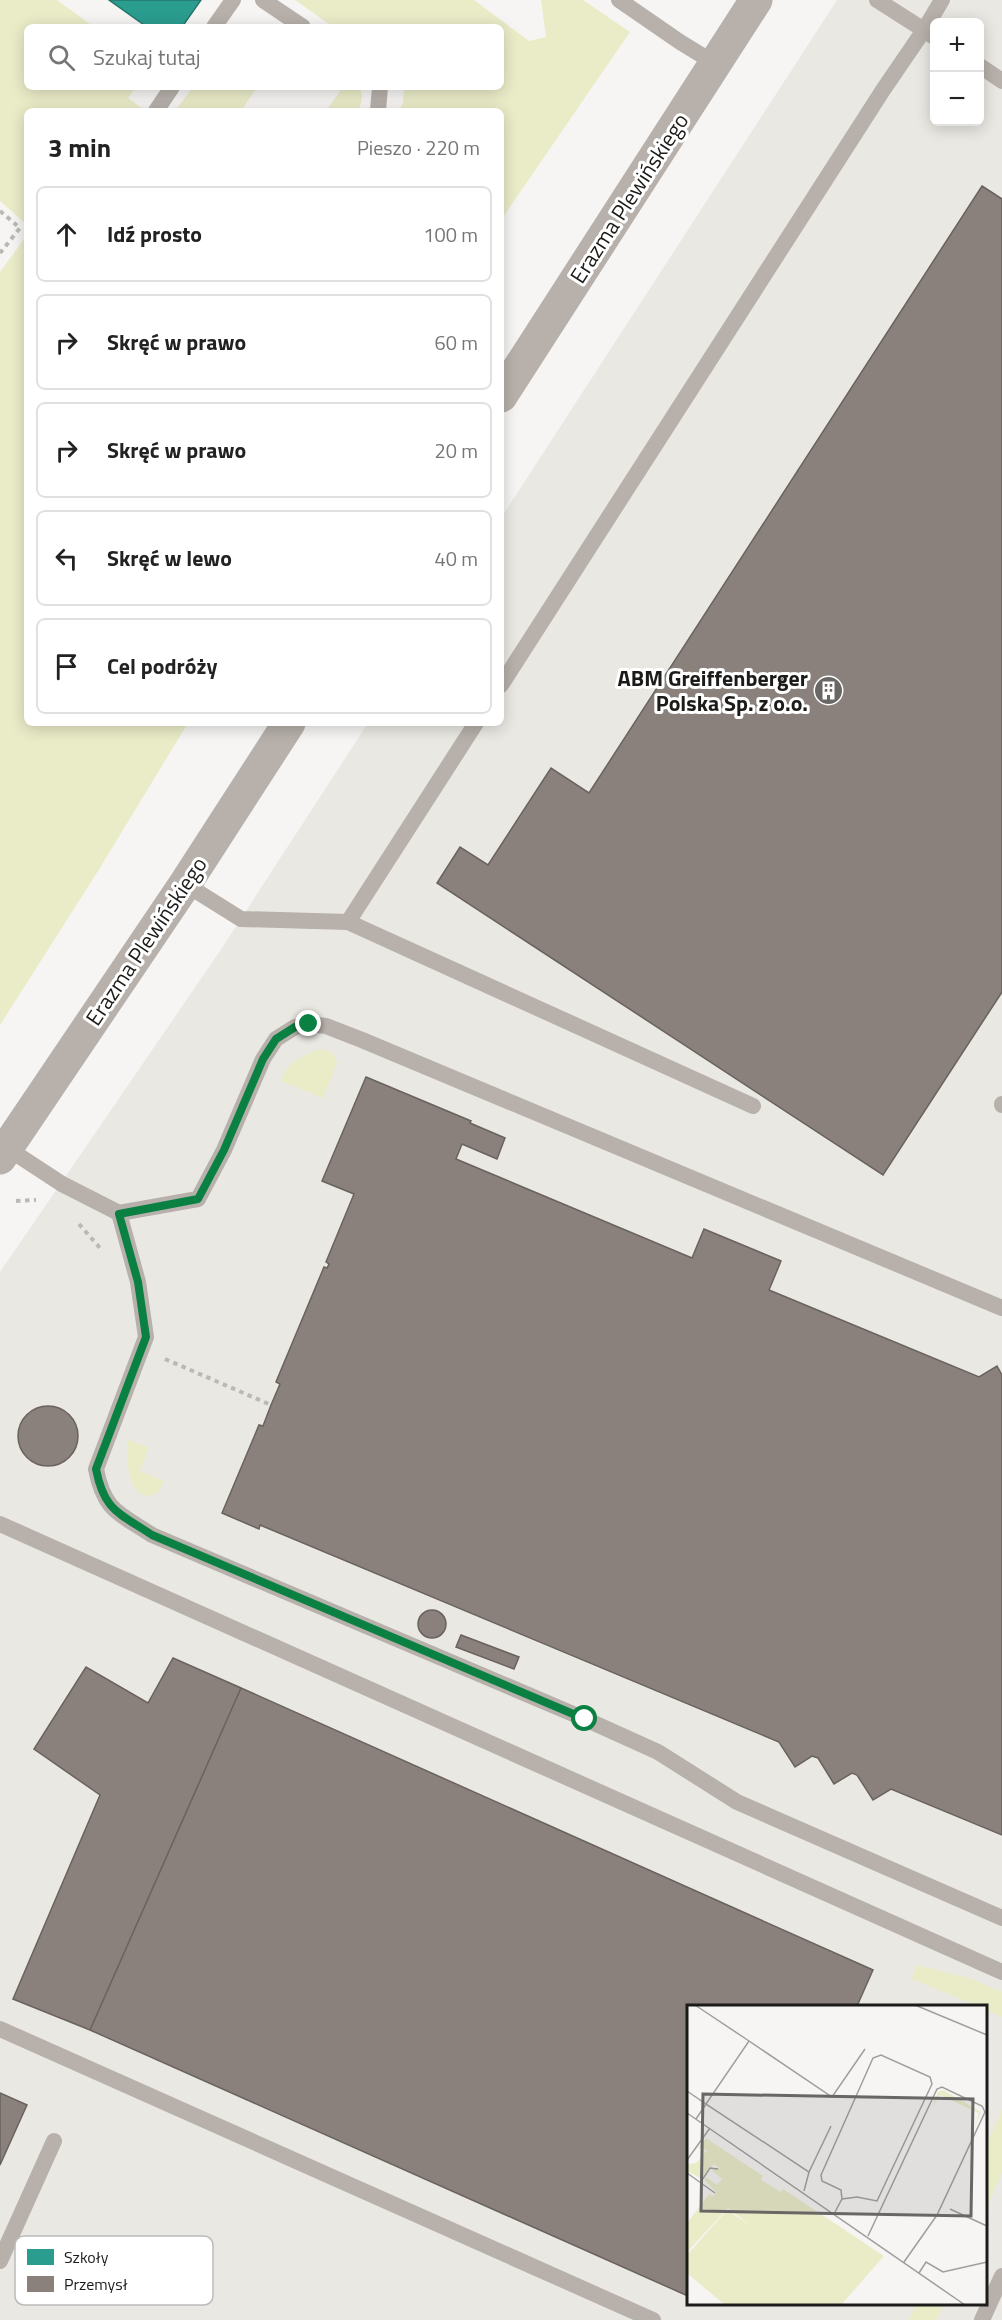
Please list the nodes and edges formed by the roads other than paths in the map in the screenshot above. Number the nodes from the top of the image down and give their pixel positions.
1 (233, 0) edge
2 (263, 0) edge
3 (619, 0) edge
4 (756, 0) edge
5 (877, 0) edge
6 (942, 0) edge
7 (216, 24) edge
8 (299, 24) edge
9 (929, 33) edge
10 (716, 64) junction
11 (984, 69) edge
12 (1002, 81) edge
13 (170, 90) edge
14 (380, 90) edge
15 (158, 108) edge
16 (378, 108) edge
17 (504, 391) edge
18 (504, 680) edge
19 (287, 726) edge
20 (474, 726) edge
21 (185, 884) junction
22 (348, 922) junction
23 (753, 1106) dead end
24 (3, 1153) edge
25 (119, 1214) junction
26 (1002, 1308) edge
27 (0, 1524) edge
28 (1002, 1918) edge
29 (1002, 1972) edge
30 (0, 2029) edge
31 (54, 2141) dead end
32 (0, 2260) edge
33 (1002, 2276) edge
34 (653, 2320) edge
35 (982, 2320) edge

1 - 7 lane
2 - 8 lane
3 - 10 lane
4 - 10 street, Erazma Plewińskiego
5 - 9 lane
6 - 9 lane
9 - 18 lane
10 - 17 street, Erazma Plewińskiego
11 - 12 lane
13 - 15 lane
14 - 16 lane
19 - 21 street, Erazma Plewińskiego
20 - 22 lane
21 - 22 lane
21 - 24 street, Erazma Plewińskiego
22 - 23 lane
24 - 25 lane
25 - 26 lane
25 - 28 lane
27 - 29 lane
30 - 34 lane
31 - 32 lane
33 - 35 lane

